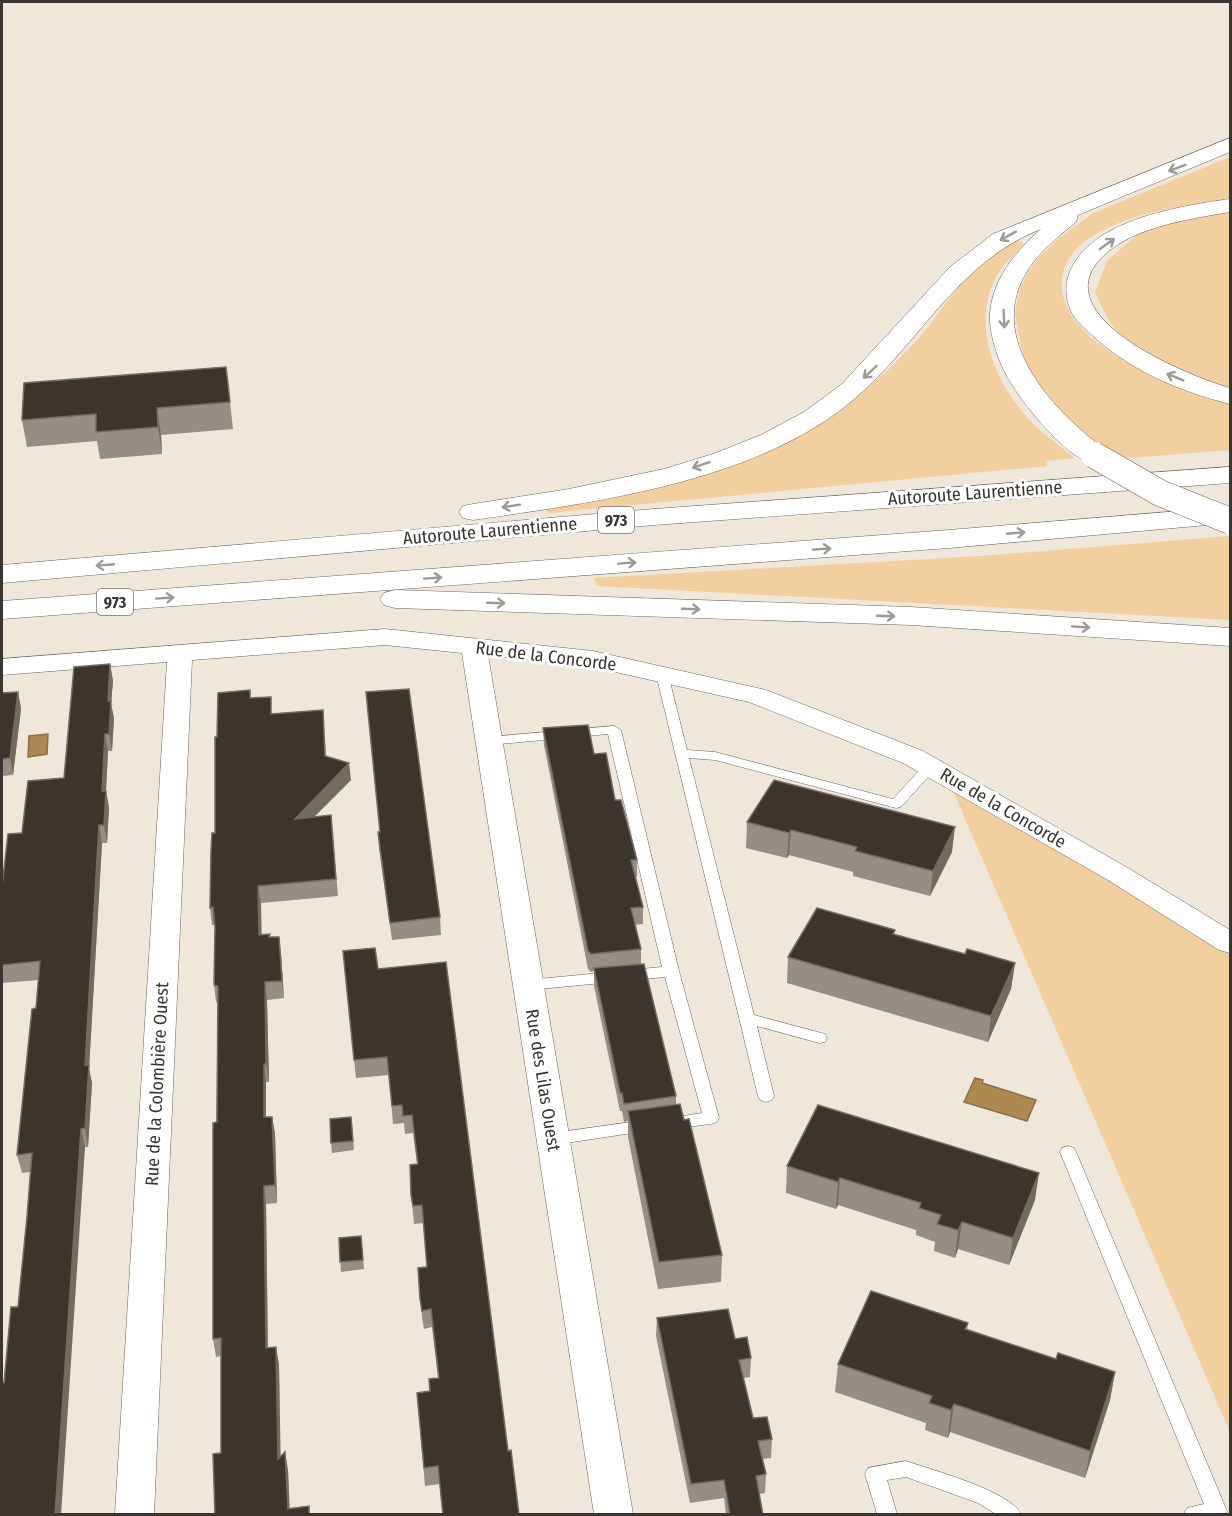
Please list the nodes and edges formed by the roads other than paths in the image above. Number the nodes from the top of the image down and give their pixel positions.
1 (1230, 144) edge
2 (1230, 206) edge
3 (1081, 207) junction
4 (1230, 396) edge
5 (1230, 458) edge
6 (1230, 475) edge
7 (1230, 515) edge
8 (654, 517) junction
9 (1230, 521) edge
10 (145, 561) junction
11 (2, 574) edge
12 (228, 594) junction
13 (2, 610) edge
14 (1230, 637) edge
15 (474, 646) junction
16 (180, 654) junction
17 (2, 667) edge
18 (662, 674) junction
19 (489, 741) junction
20 (681, 753) junction
21 (930, 767) junction
22 (1230, 943) edge
23 (671, 971) junction
24 (528, 985) junction
25 (747, 1018) junction
26 (819, 1038) dead end
27 (766, 1096) dead end
28 (553, 1139) junction
29 (1068, 1152) dead end
30 (134, 1515) edge
31 (613, 1515) edge
32 (887, 1515) edge
33 (1011, 1515) edge
34 (1194, 1515) edge

1 -> 3 highway
4 -> 2 highway
3 -> 9 highway, bridge
3 -> 10 highway
5 - 8 highway
6 - 8 highway, Autoroute Laurentienne / 973
12 -> 7 highway, 973
8 - 10 highway, Autoroute Laurentienne / 973
10 -> 11 highway, Autoroute Laurentienne / 973
13 -> 12 highway, 973
12 -> 14 highway
15 - 16 street, Rue de la Concorde
15 - 18 street, Rue de la Concorde
15 - 19 street, Rue des Lilas Ouest
16 - 17 street, Rue de la Concorde
16 - 30 street, Rue de la Colombière Ouest
18 - 20 lane
18 - 21 street, Rue de la Concorde
19 - 23 lane
19 - 24 street, Rue des Lilas Ouest
20 - 21 lane
20 - 25 lane
21 - 22 street, Rue de la Concorde
23 - 24 lane
23 - 28 lane
24 - 28 street, Rue des Lilas Ouest
25 - 26 lane
25 - 27 lane
28 - 31 street, Rue des Lilas Ouest
29 - 34 lane
32 - 33 lane

